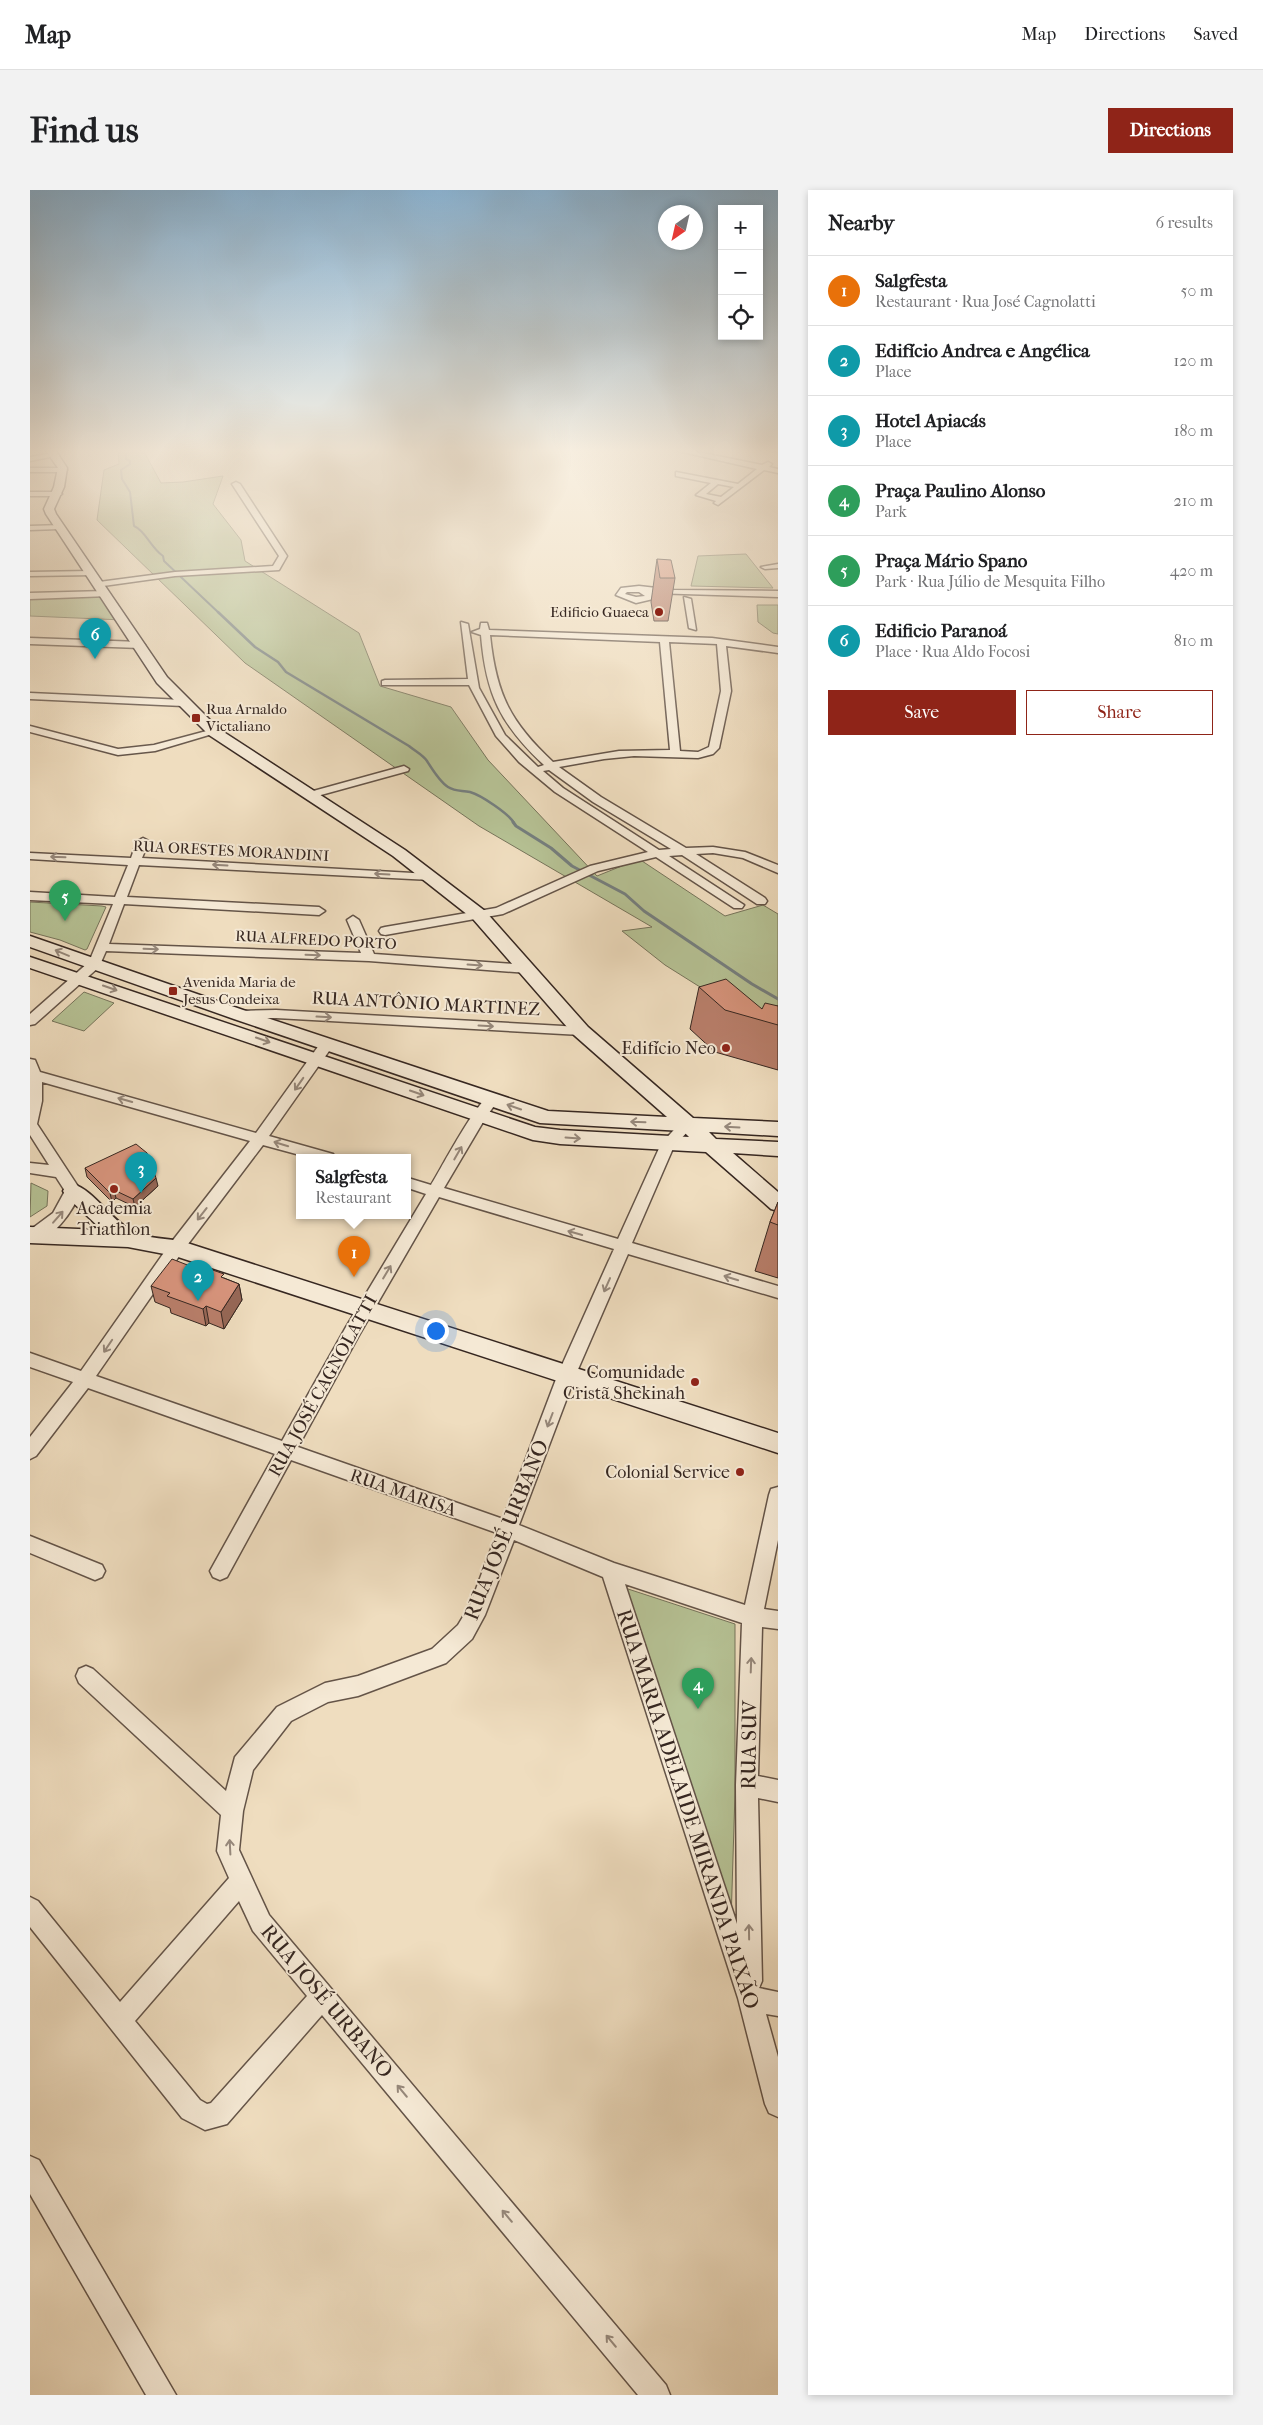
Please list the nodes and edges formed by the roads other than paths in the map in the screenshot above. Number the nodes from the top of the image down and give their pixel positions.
1 (76, 551) edge
2 (280, 551) edge
3 (778, 566) edge
4 (765, 567) dead end
5 (91, 573) junction
6 (30, 574) edge
7 (102, 590) junction
8 (644, 590) junction
9 (778, 594) edge
10 (30, 596) edge
11 (766, 598) junction
12 (688, 599) junction
13 (646, 600) junction
14 (778, 600) edge
15 (693, 628) dead end
16 (485, 629) junction
17 (664, 640) junction
18 (30, 641) edge
19 (721, 642) junction
20 (140, 645) junction
21 (778, 650) edge
22 (473, 682) junction
23 (385, 683) dead end
24 (30, 696) edge
25 (183, 703) junction
26 (30, 729) edge
27 (214, 732) junction
28 (676, 753) junction
29 (552, 766) junction
30 (404, 770) dead end
31 (534, 770) junction
32 (310, 795) junction
33 (143, 841) dead end
34 (684, 851) junction
35 (658, 853) junction
36 (30, 856) edge
37 (135, 860) junction
38 (778, 870) edge
39 (431, 877) junction
40 (30, 896) edge
41 (761, 901) dead end
42 (119, 902) junction
43 (738, 904) dead end
44 (318, 911) dead end
45 (479, 915) junction
46 (353, 920) dead end
47 (385, 931) dead end
48 (30, 941) edge
49 (102, 947) junction
50 (369, 957) junction
51 (30, 962) edge
52 (95, 964) junction
53 (528, 969) junction
54 (79, 978) junction
55 (240, 1015) junction
56 (30, 1021) edge
57 (581, 1032) junction
58 (322, 1051) junction
59 (32, 1069) edge
60 (492, 1099) junction
61 (480, 1115) junction
62 (30, 1124) edge
63 (686, 1124) junction
64 (778, 1129) edge
65 (261, 1138) junction
66 (668, 1144) junction
67 (714, 1147) junction
68 (778, 1149) edge
69 (315, 1154) edge
70 (30, 1168) edge
71 (68, 1182) junction
72 (411, 1184) edge
73 (436, 1192) junction
74 (778, 1204) edge
75 (32, 1235) edge
76 (128, 1239) junction
77 (624, 1247) junction
78 (176, 1248) junction
79 (778, 1292) edge
80 (365, 1309) junction
81 (30, 1360) edge
82 (567, 1374) junction
83 (85, 1379) junction
84 (778, 1443) edge
85 (30, 1451) edge
86 (286, 1452) junction
87 (778, 1495) edge
88 (508, 1530) junction
89 (30, 1544) edge
90 (95, 1570) dead end
91 (220, 1571) dead end
92 (612, 1571) junction
93 (752, 1617) junction
94 (778, 1620) edge
95 (86, 1676) dead end
96 (747, 1785) junction
97 (778, 1791) edge
98 (232, 1811) junction
99 (242, 1880) junction
100 (30, 1909) edge
101 (323, 1996) junction
102 (750, 1998) junction
103 (778, 2004) edge
104 (120, 2020) junction
105 (778, 2104) edge
106 (30, 2169) edge
107 (649, 2387) edge
108 (162, 2395) edge

1 - 5 street
2 - 7 street
3 - 4 street
5 - 6 street
5 - 7 street
7 - 10 street
7 - 20 street
8 - 11 street
8 - 13 street
8 - 13 street
9 - 11 street
11 - 12 street
11 - 14 street
12 - 13 street
12 - 15 street
16 - 17 street
16 - 22 street
16 - 29 street
17 - 19 street
17 - 28 street
18 - 20 street
19 - 21 street
19 - 28 street
20 - 25 street
22 - 23 street
22 - 31 street
24 - 25 street
25 - 27 street
26 - 27 street
27 - 32 street
28 - 29 street
29 - 31 street
29 - 34 street
30 - 32 street
31 - 35 street
32 - 39 street
33 - 37 street
34 - 35 street
34 - 38 street
34 - 41 street
35 - 43 street
35 - 45 street
37 -> 36 street, RUA ORESTES MORANDINI
39 -> 37 street, RUA ORESTES MORANDINI
37 - 42 street
39 - 45 street
40 - 42 street
42 - 44 street
42 - 49 street
45 - 47 street
45 - 53 street
46 - 50 street
52 -> 48 street
49 -> 50 street, RUA ALFREDO PORTO
49 - 52 street
50 -> 53 street, RUA ALFREDO PORTO
51 - 54 street
52 - 54 street
52 - 55 street
53 - 57 street
54 - 56 street
54 -> 58 street
55 -> 57 street, RUA ANTÔNIO MARTINEZ
55 - 58 street
57 - 63 street
58 - 60 street
58 -> 61 street
58 -> 65 street
59 - 62 street
65 -> 59 street
60 - 61 street, RUA JOSÉ CAGNOLATTI
63 -> 60 street
61 -> 66 street
73 -> 61 street, RUA JOSÉ CAGNOLATTI
62 - 71 street
64 -> 63 street
63 - 66 street, RUA JOSÉ URBANO
63 - 67 street
69 -> 65 street
65 -> 78 street
66 - 67 street
66 - 77 street, RUA JOSÉ URBANO
67 - 68 street
67 - 74 street
70 - 71 street
75 -> 71 street
71 - 76 street
72 - 73 street
77 -> 73 street
80 -> 73 street, RUA JOSÉ CAGNOLATTI
75 - 76 street
76 - 78 street
79 -> 77 street
77 -> 82 street, RUA JOSÉ URBANO
78 - 80 street
78 -> 83 street
80 - 82 street
80 - 86 street, RUA JOSÉ CAGNOLATTI
81 - 83 street, RUA MARISA
82 - 84 street
82 -> 88 street, RUA JOSÉ URBANO
83 - 85 street
83 - 86 street, RUA MARISA
86 - 88 street, RUA MARISA
86 - 91 street, RUA JOSÉ CAGNOLATTI
87 - 93 street, RUA SUV
88 - 92 street, RUA MARISA
88 - 98 street, RUA JOSÉ URBANO
89 - 90 street
92 - 93 street, RUA MARISA
92 - 102 street, RUA MARIA ADELAIDE MIRANDA PAIXÃO
93 - 94 street, RUA MARISA
96 -> 93 street, RUA SUV
95 - 98 street
96 - 97 street
102 -> 96 street, RUA SUV
99 -> 98 street, RUA JOSÉ URBANO
99 - 101 street, RUA JOSÉ URBANO
99 - 104 street
100 - 104 street
101 - 104 street
107 -> 101 street, RUA JOSÉ URBANO
102 - 103 street
102 - 105 street, RUA MARIA ADELAIDE MIRANDA PAIXÃO
106 - 108 street

